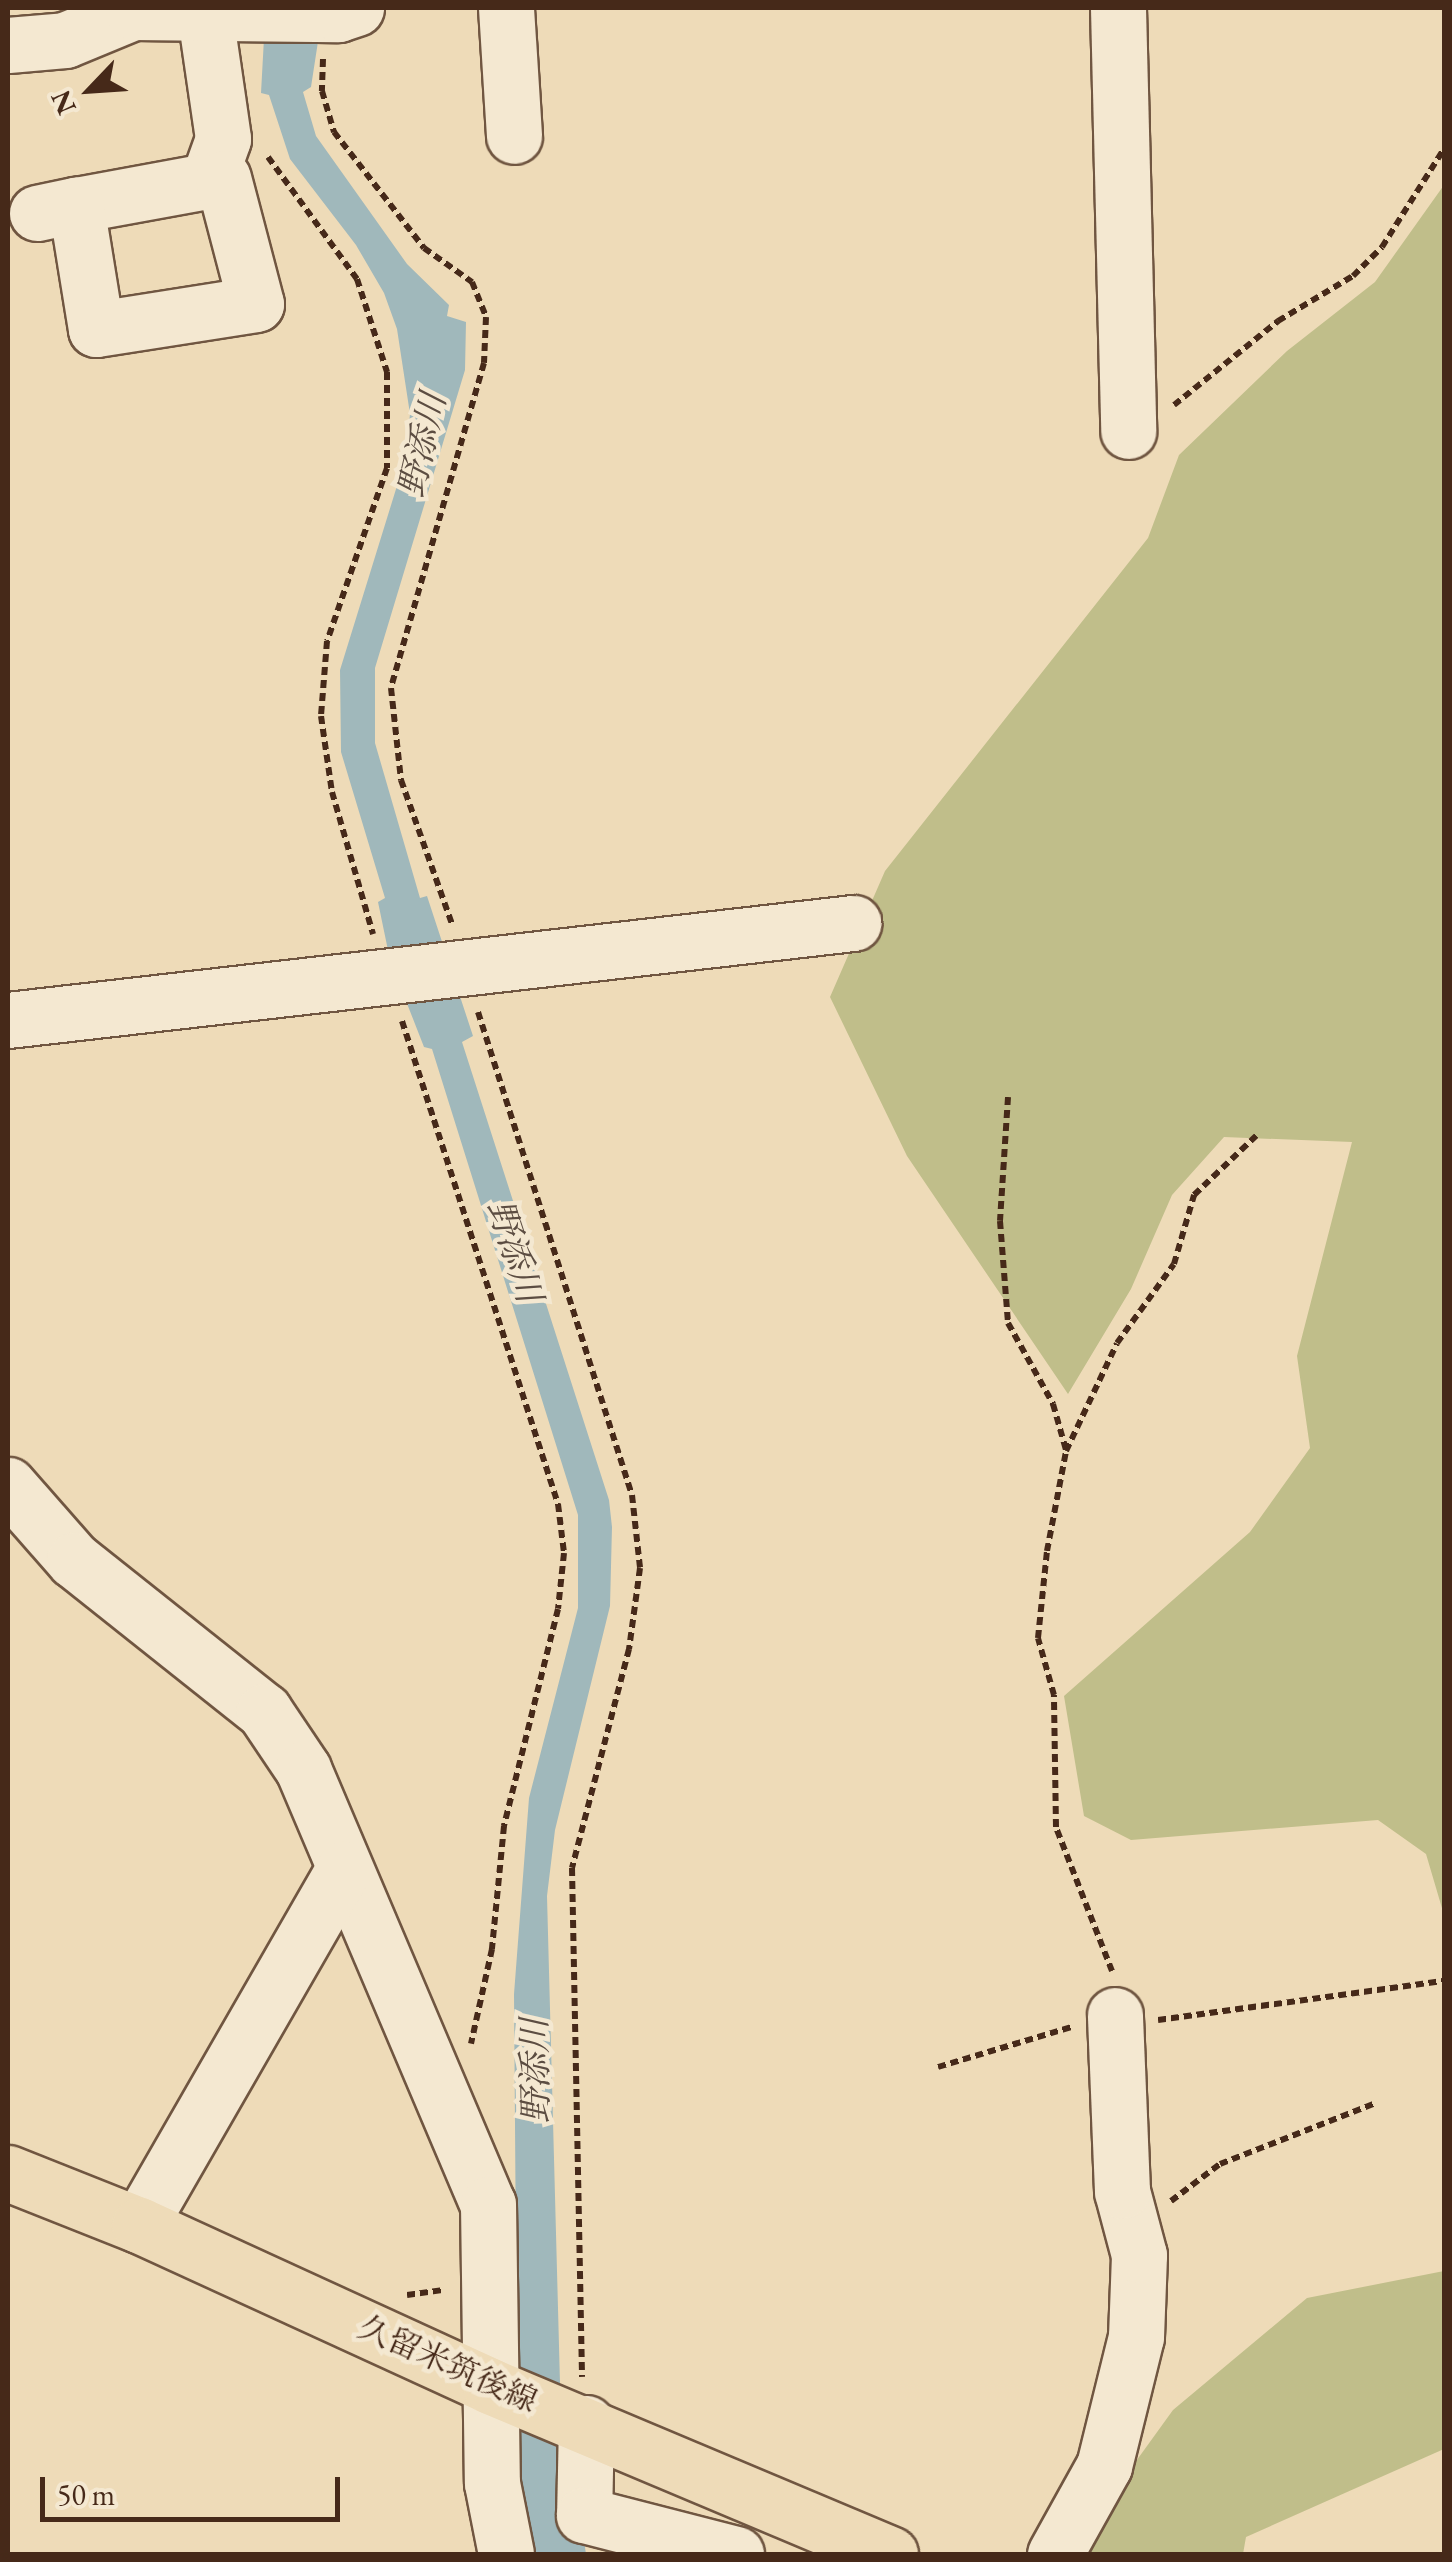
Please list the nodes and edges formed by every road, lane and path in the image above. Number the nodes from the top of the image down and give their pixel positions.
1 (506, 8) edge
2 (1118, 8) edge
3 (204, 9) edge
4 (263, 10) edge
5 (346, 11) edge
6 (8, 45) edge
7 (514, 136) dead end
8 (256, 140) dead end
9 (1444, 149) edge
10 (208, 180) junction
11 (1128, 431) joint
12 (852, 923) dead end
13 (462, 965) junction
14 (388, 974) junction
15 (8, 1020) edge
16 (1008, 1097) dead end
17 (1256, 1136) dead end
18 (1066, 1451) junction
19 (8, 1485) edge
20 (344, 1869) junction
21 (1444, 1981) edge
22 (1115, 2020) junction
23 (938, 2067) dead end
24 (1376, 2103) dead end
25 (448, 2107) junction
26 (8, 2173) edge
27 (140, 2225) junction
28 (1132, 2230) junction
29 (490, 2386) junction
30 (581, 2421) junction
31 (506, 2554) edge
32 (736, 2554) edge
33 (890, 2554) edge
34 (1055, 2554) edge

1 - 7 street
2 - 11 street
3 - 4 street
3 - 6 street
3 - 10 street
4 - 5 street
5 - 13 path
8 - 14 path
9 - 11 path
10 - 10 street
12 - 13 street
13 - 14 street
13 - 30 path
14 - 15 street
14 - 25 path
16 - 18 path
17 - 18 path
18 - 22 path
19 - 20 street
20 - 25 street
20 - 27 street
21 - 22 path
22 - 23 path
22 - 28 street
24 - 28 path
25 - 29 street
26 - 27 main road, 久留米筑後線
27 - 29 main road, 久留米筑後線
28 - 34 street
29 - 30 main road, 久留米筑後線
29 - 31 street
30 - 32 street
30 - 33 main road, 久留米筑後線

